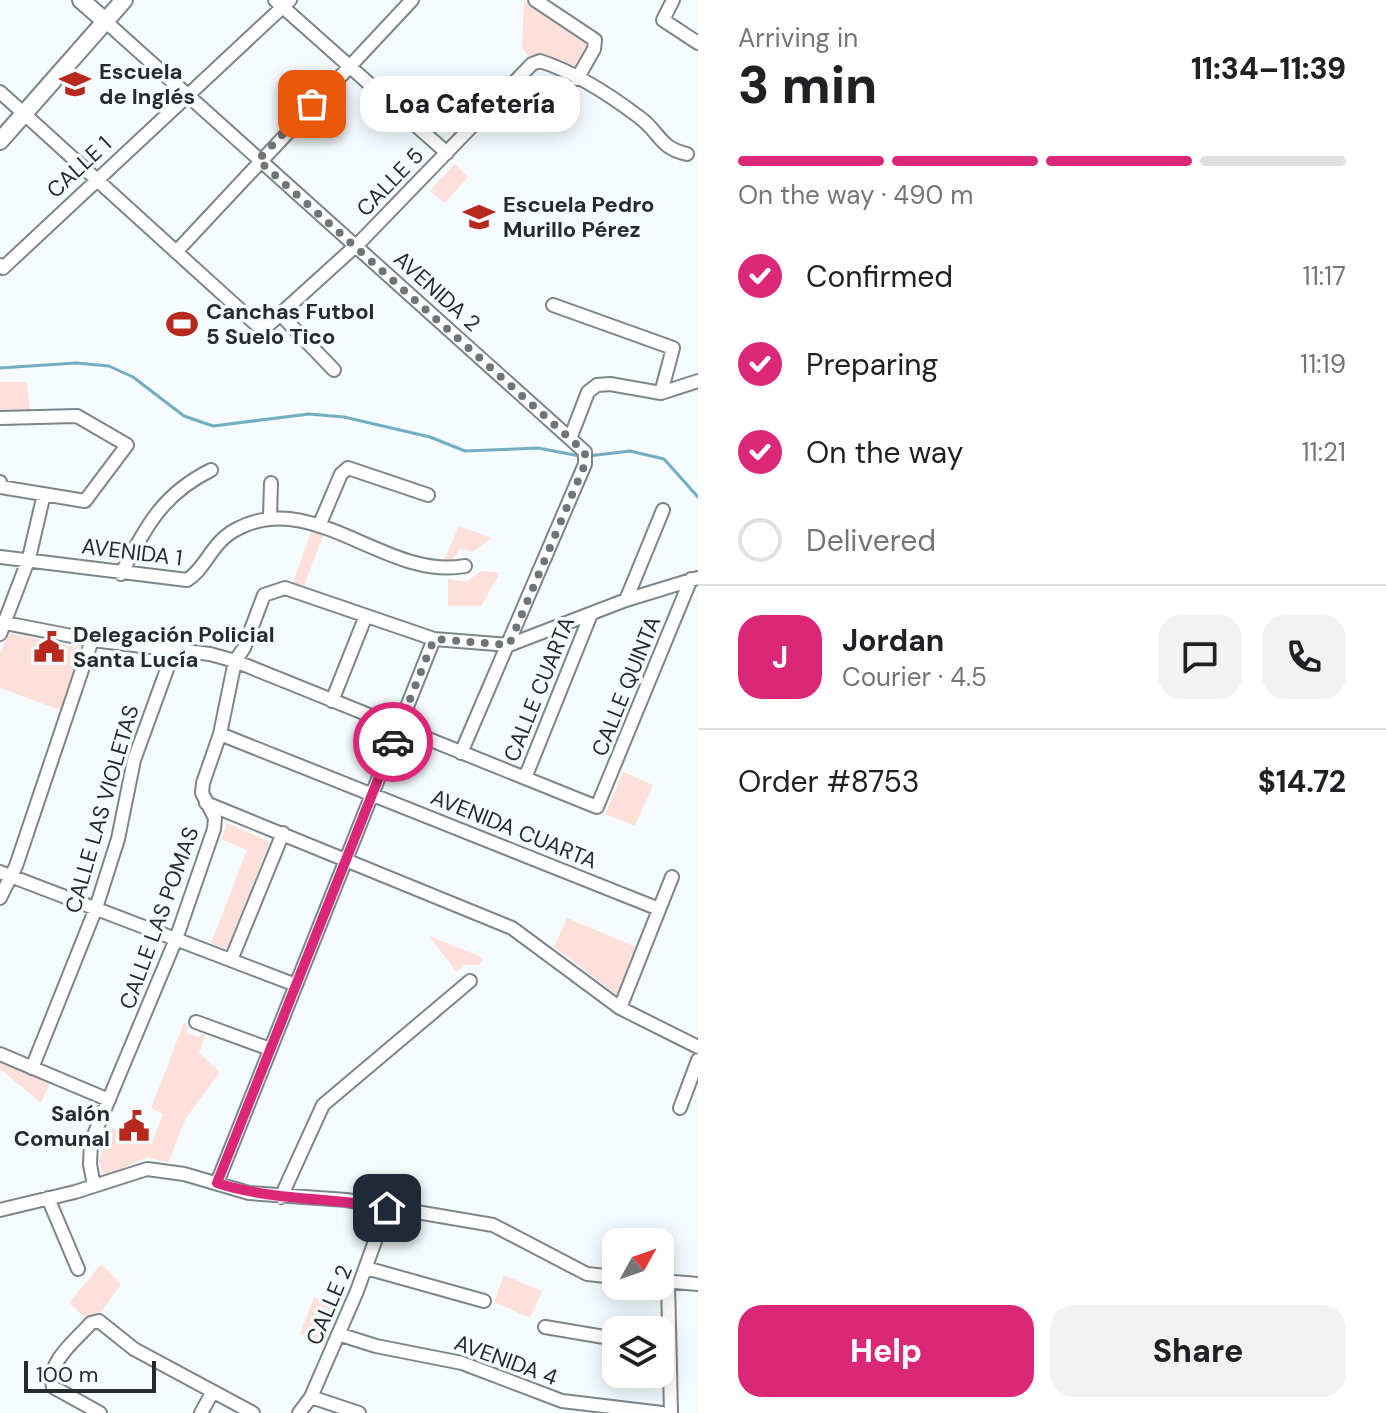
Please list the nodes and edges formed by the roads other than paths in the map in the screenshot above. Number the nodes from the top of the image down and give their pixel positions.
1 (81, 0) edge
2 (124, 0) edge
3 (412, 0) edge
4 (535, 0) edge
5 (673, 0) edge
6 (282, 2) edge
7 (105, 21) junction
8 (698, 43) edge
9 (348, 66) junction
10 (577, 79) junction
11 (0, 92) edge
12 (186, 95) junction
13 (24, 114) junction
14 (0, 141) edge
15 (447, 153) junction
16 (687, 154) dead end
17 (258, 160) junction
18 (95, 178) junction
19 (354, 246) junction
20 (176, 252) junction
21 (2, 266) edge
22 (553, 305) dead end
23 (282, 316) junction
24 (334, 370) dead end
25 (698, 381) edge
26 (661, 393) junction
27 (0, 418) edge
28 (571, 436) junction
29 (211, 470) dead end
30 (271, 483) dead end
31 (0, 484) edge
32 (44, 494) junction
33 (428, 495) dead end
34 (663, 510) dead end
35 (270, 517) junction
36 (319, 526) junction
37 (0, 557) edge
38 (29, 558) junction
39 (465, 566) dead end
40 (121, 574) junction
41 (694, 578) edge
42 (626, 600) junction
43 (591, 614) junction
44 (365, 618) junction
45 (1, 626) edge
46 (434, 639) junction
47 (92, 640) junction
48 (509, 645) junction
49 (174, 650) junction
50 (235, 661) junction
51 (332, 701) junction
52 (398, 728) junction
53 (220, 734) junction
54 (461, 753) junction
55 (525, 778) junction
56 (372, 793) junction
57 (205, 802) junction
58 (283, 833) junction
59 (347, 858) junction
60 (5, 873) edge
61 (672, 877) dead end
62 (0, 898) edge
63 (96, 908) junction
64 (659, 909) junction
65 (176, 939) junction
66 (231, 960) junction
67 (470, 981) dead end
68 (296, 985) junction
69 (620, 1008) junction
70 (196, 1022) dead end
71 (698, 1047) edge
72 (270, 1049) junction
73 (0, 1054) edge
74 (698, 1060) edge
75 (32, 1068) junction
76 (109, 1100) junction
77 (680, 1108) dead end
78 (217, 1183) junction
79 (94, 1186) junction
80 (281, 1197) junction
81 (48, 1198) junction
82 (387, 1208) junction
83 (0, 1210) edge
84 (366, 1268) junction
85 (78, 1269) dead end
86 (602, 1276) edge
87 (674, 1282) edge
88 (698, 1284) edge
89 (484, 1301) dead end
90 (545, 1327) dead end
91 (338, 1334) junction
92 (602, 1337) edge
93 (668, 1388) edge
94 (212, 1393) junction
95 (311, 1397) junction
96 (100, 1413) edge
97 (201, 1413) edge
98 (253, 1413) edge
99 (299, 1413) edge
100 (359, 1413) edge
101 (662, 1413) edge
102 (671, 1413) edge

1 - 7 main road, AVENIDA 2
2 - 7 main road
3 - 9 street
4 - 10 street
5 - 8 street
6 - 9 street
6 - 12 street, CALLE 1
7 - 12 street, AVENIDA 2
7 - 13 main road
9 - 15 street
9 - 17 street
10 - 15 street, CALLE 5
10 - 16 street
11 - 13 street
12 - 17 street, AVENIDA 2
12 - 18 street, CALLE 1
13 - 14 main road
13 - 18 street
15 - 19 street, CALLE 5
17 - 19 street, AVENIDA 2
17 - 20 street
18 - 20 street
18 - 21 street, CALLE 1
19 - 23 street, CALLE 5
19 - 28 street, AVENIDA 2
20 - 23 street, CALLE 5
22 - 26 street
23 - 24 street
25 - 26 street
26 - 28 street
27 - 32 street
28 - 48 street, AVENIDA 2
29 - 40 street
30 - 35 street
31 - 32 street
32 - 38 street
33 - 36 street
34 - 42 street
35 - 36 street
35 - 40 street, AVENIDA 1
36 - 39 street
37 - 38 street, AVENIDA 1
38 - 40 street, AVENIDA 1
38 - 45 street
41 - 42 street
41 - 55 street, CALLE QUINTA
42 - 43 street
43 - 48 street
43 - 55 street, CALLE CUARTA
44 - 46 street
44 - 50 street, CALLE LAS POMAS
44 - 51 street
45 - 47 street
46 - 48 street
46 - 52 street
47 - 49 street
47 - 60 street
48 - 54 street
49 - 50 street
49 - 63 street, CALLE LAS VIOLETAS
50 - 51 street
50 - 53 street, CALLE LAS POMAS
51 - 52 street
52 - 54 street
52 - 56 street
53 - 56 street, AVENIDA CUARTA
53 - 57 street, CALLE LAS POMAS
54 - 55 street
56 - 59 street
56 - 64 street, AVENIDA CUARTA
57 - 58 street
57 - 65 street, CALLE LAS POMAS
58 - 59 street
58 - 66 street
59 - 68 street
59 - 69 street
60 - 62 street
60 - 63 street
61 - 64 street
63 - 65 street
63 - 75 street, CALLE LAS VIOLETAS
64 - 69 street
65 - 66 street
65 - 76 street, CALLE LAS POMAS
66 - 68 street
67 - 80 street
68 - 72 street
69 - 71 street
70 - 72 street
72 - 78 street
73 - 75 street
74 - 77 street
75 - 76 street
76 - 79 street, CALLE LAS POMAS
78 - 79 street
78 - 80 street
79 - 81 street
80 - 82 street
81 - 83 street
81 - 85 street
82 - 84 street, CALLE 2
82 - 86 street
84 - 89 street
84 - 91 street, CALLE 2
87 - 88 street
90 - 92 street
91 - 95 street, CALLE 2
91 - 101 street, AVENIDA 4
93 - 102 street
94 - 96 street
94 - 97 street
94 - 98 street
95 - 99 street, CALLE 2
95 - 100 street

